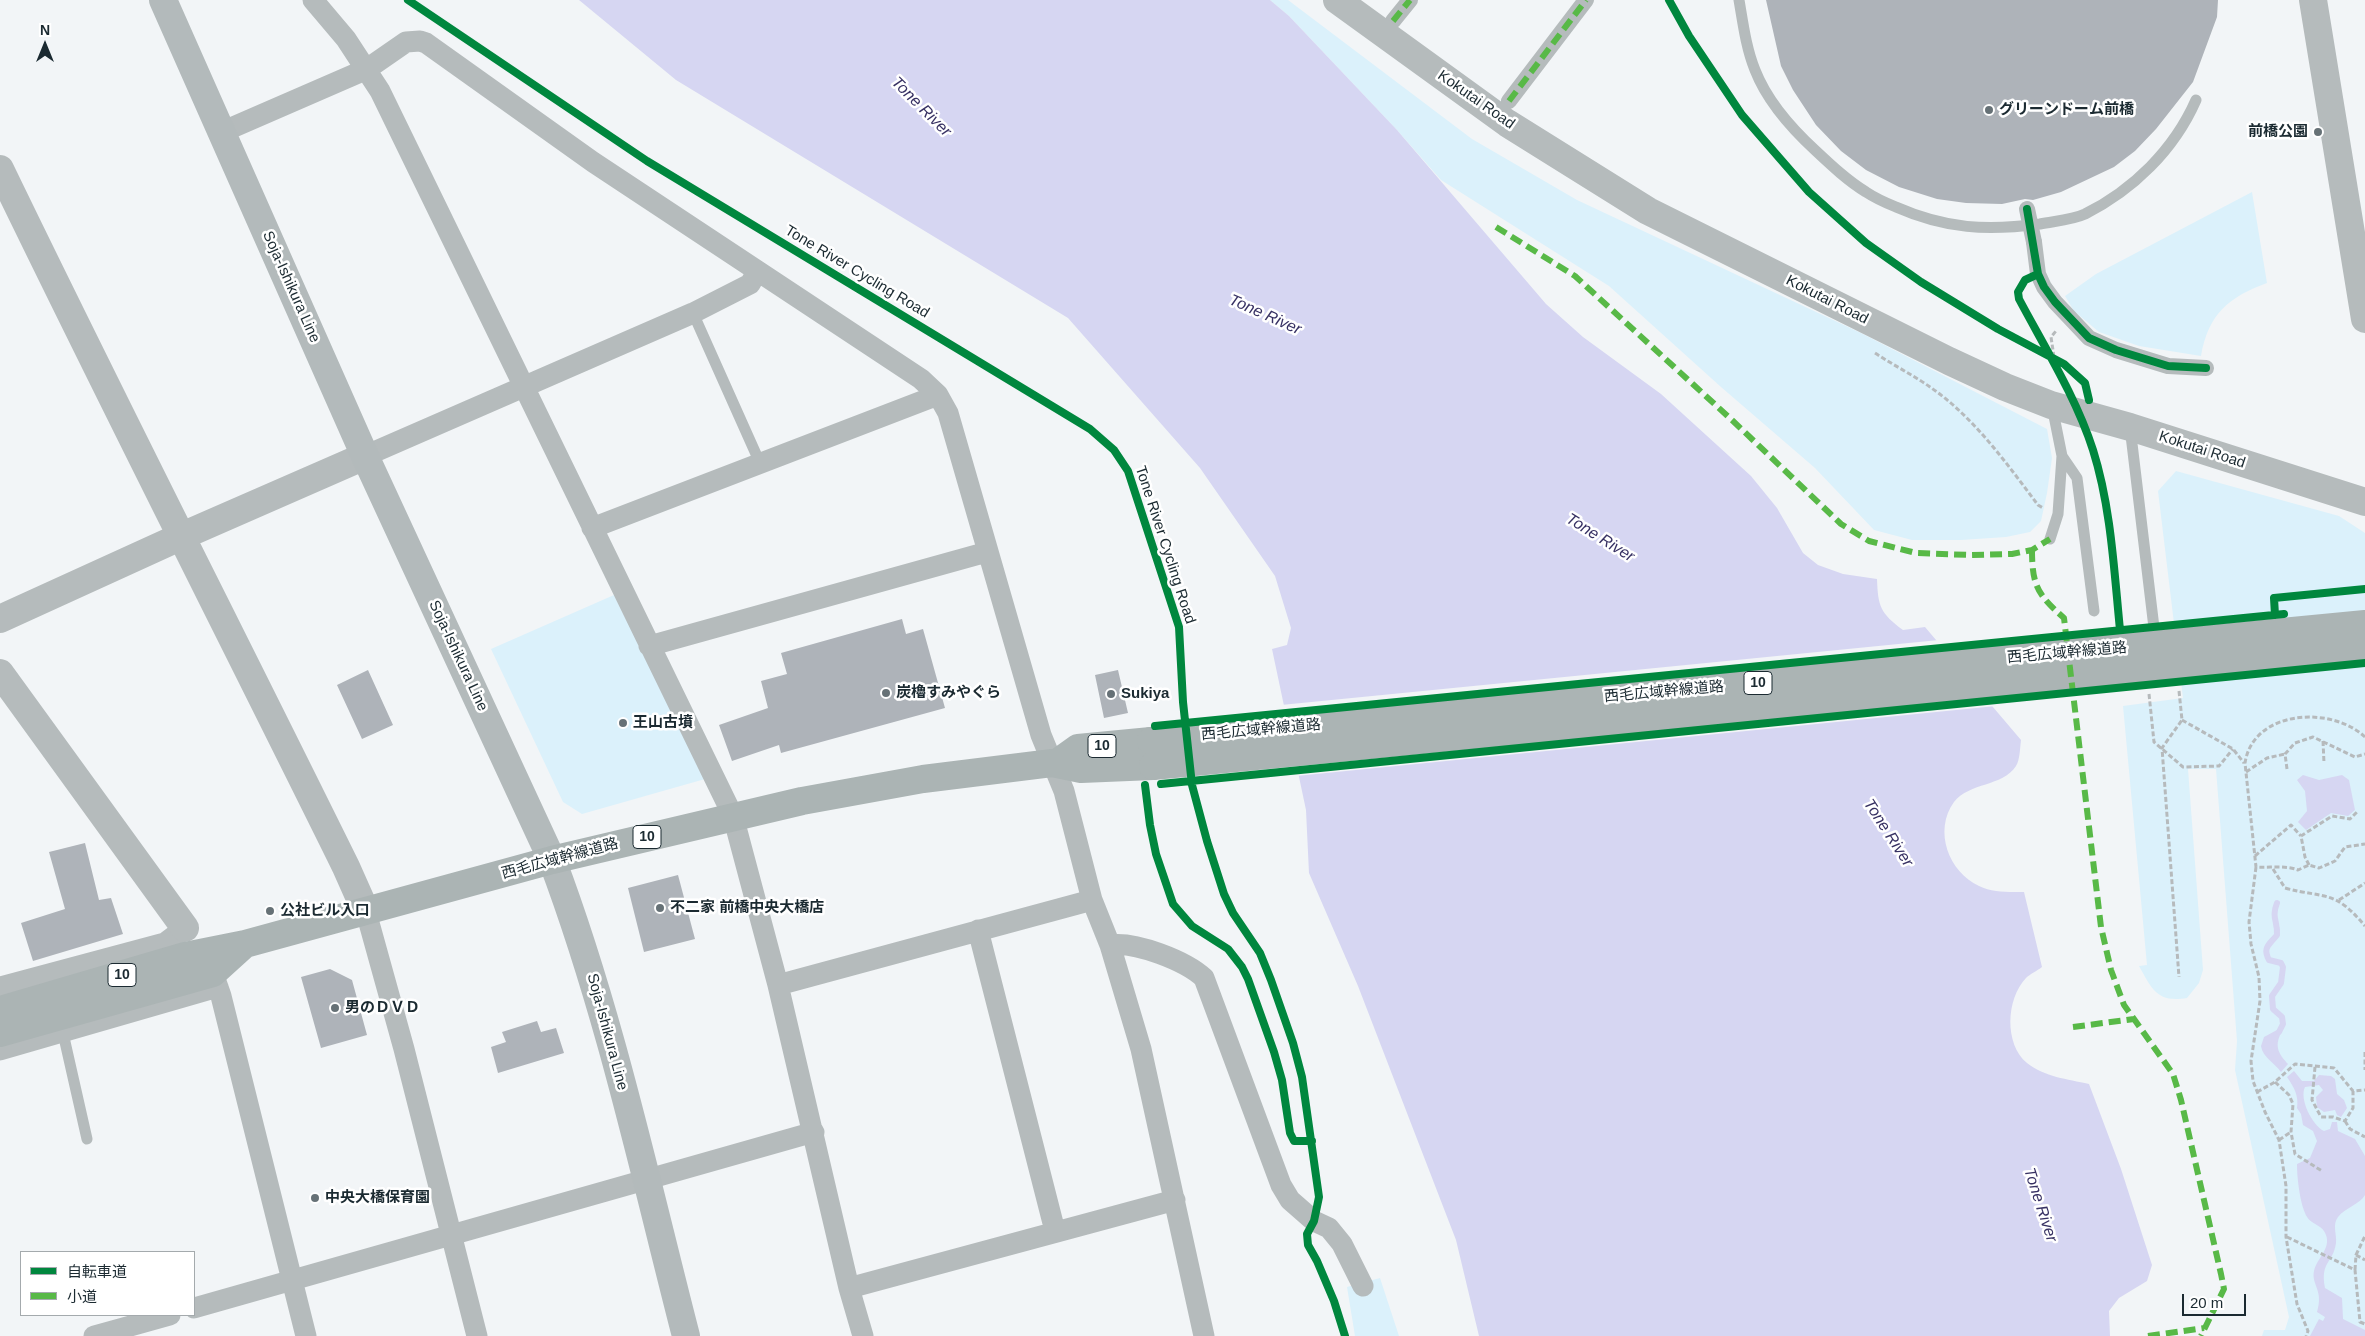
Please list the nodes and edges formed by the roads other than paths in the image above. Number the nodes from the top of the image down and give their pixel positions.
1 (163, 0) edge
2 (313, 0) edge
3 (1338, 0) edge
4 (1410, 0) edge
5 (1586, 0) edge
6 (1739, 0) edge
7 (2313, 0) edge
8 (1394, 21) dead end
9 (367, 69) junction
10 (2196, 100) dead end
11 (1510, 101) dead end
12 (222, 132) junction
13 (0, 169) edge
14 (2027, 209) dead end
15 (757, 272) junction
16 (2362, 279) edge
17 (693, 313) junction
18 (2365, 319) edge
19 (2206, 368) dead end
20 (523, 386) junction
21 (938, 395) junction
22 (2051, 405) junction
23 (2130, 427) junction
24 (365, 456) junction
25 (2062, 456) junction
26 (760, 463) junction
27 (2365, 502) edge
28 (592, 528) junction
29 (182, 536) junction
30 (2050, 539) dead end
31 (987, 552) junction
32 (2094, 611) dead end
33 (2365, 615) edge
34 (0, 619) edge
35 (2365, 624) edge
36 (649, 646) junction
37 (2365, 649) edge
38 (0, 672) edge
39 (1152, 753) junction
40 (1054, 763) junction
41 (733, 816) junction
42 (552, 860) junction
43 (1092, 900) junction
44 (366, 912) junction
45 (185, 928) joint
46 (978, 930) junction
47 (244, 944) junction
48 (1110, 945) junction
49 (215, 980) junction
50 (778, 985) junction
51 (0, 987) edge
52 (0, 1010) edge
53 (0, 1033) edge
54 (64, 1033) junction
55 (0, 1050) edge
56 (814, 1132) junction
57 (87, 1139) dead end
58 (646, 1179) junction
59 (1175, 1200) junction
60 (1055, 1231) junction
61 (451, 1234) junction
62 (292, 1280) junction
63 (1363, 1286) dead end
64 (849, 1288) junction
65 (195, 1308) edge
66 (167, 1316) edge
67 (103, 1335) edge
68 (306, 1336) edge
69 (477, 1336) edge
70 (686, 1336) edge
71 (863, 1336) edge
72 (1204, 1336) edge

1 - 12 main road, Soja-Ishikura Line
2 - 9 street
3 - 22 street, Kokutai Road
4 - 8 street
5 - 11 street
6 - 10 lane
7 - 16 street
9 - 12 street
9 - 15 street
9 - 20 street
12 - 24 main road, Soja-Ishikura Line
13 - 29 street
14 - 19 street, bridge
15 - 17 street
15 - 21 street
16 - 18 street
17 - 20 street
17 - 26 lane
20 - 24 street
20 - 28 street
21 - 26 street
21 - 31 street
22 - 23 street, Kokutai Road
22 - 25 lane
23 - 27 street, Kokutai Road
23 - 33 lane
24 - 29 street
24 - 42 main road, Soja-Ishikura Line
25 - 30 lane
25 - 32 lane
26 - 28 street
28 - 36 street
29 - 34 street
29 - 44 street
31 - 36 street
31 - 40 street
35 - 39 main road, 西毛広域幹線道路 / 10, bridge
36 - 41 street
37 - 39 main road, 西毛広域幹線道路 / 10, bridge
38 - 45 street
39 - 40 main road, 西毛広域幹線道路 / 10
40 - 41 main road, 西毛広域幹線道路 / 10
40 - 43 street
41 - 42 main road, 西毛広域幹線道路 / 10
41 - 50 street
42 - 44 main road, 西毛広域幹線道路 / 10
42 - 58 main road, Soja-Ishikura Line
43 - 46 street
43 - 48 street
44 - 47 main road, 西毛広域幹線道路 / 10
44 - 61 street
45 - 51 street
46 - 50 street
46 - 60 street
47 - 49 main road, 西毛広域幹線道路 / 10
47 - 52 main road, 西毛広域幹線道路 / 10
48 - 59 street
48 - 63 street
49 - 53 main road, 西毛広域幹線道路 / 10
49 - 54 street
49 - 62 street
50 - 56 street
54 - 55 street
54 - 57 lane
56 - 58 street
56 - 64 street
58 - 61 street
58 - 70 main road, Soja-Ishikura Line
59 - 60 street
59 - 72 street
60 - 64 street
61 - 62 street
61 - 69 street
62 - 65 street
62 - 68 street
64 - 71 street
66 - 67 street

